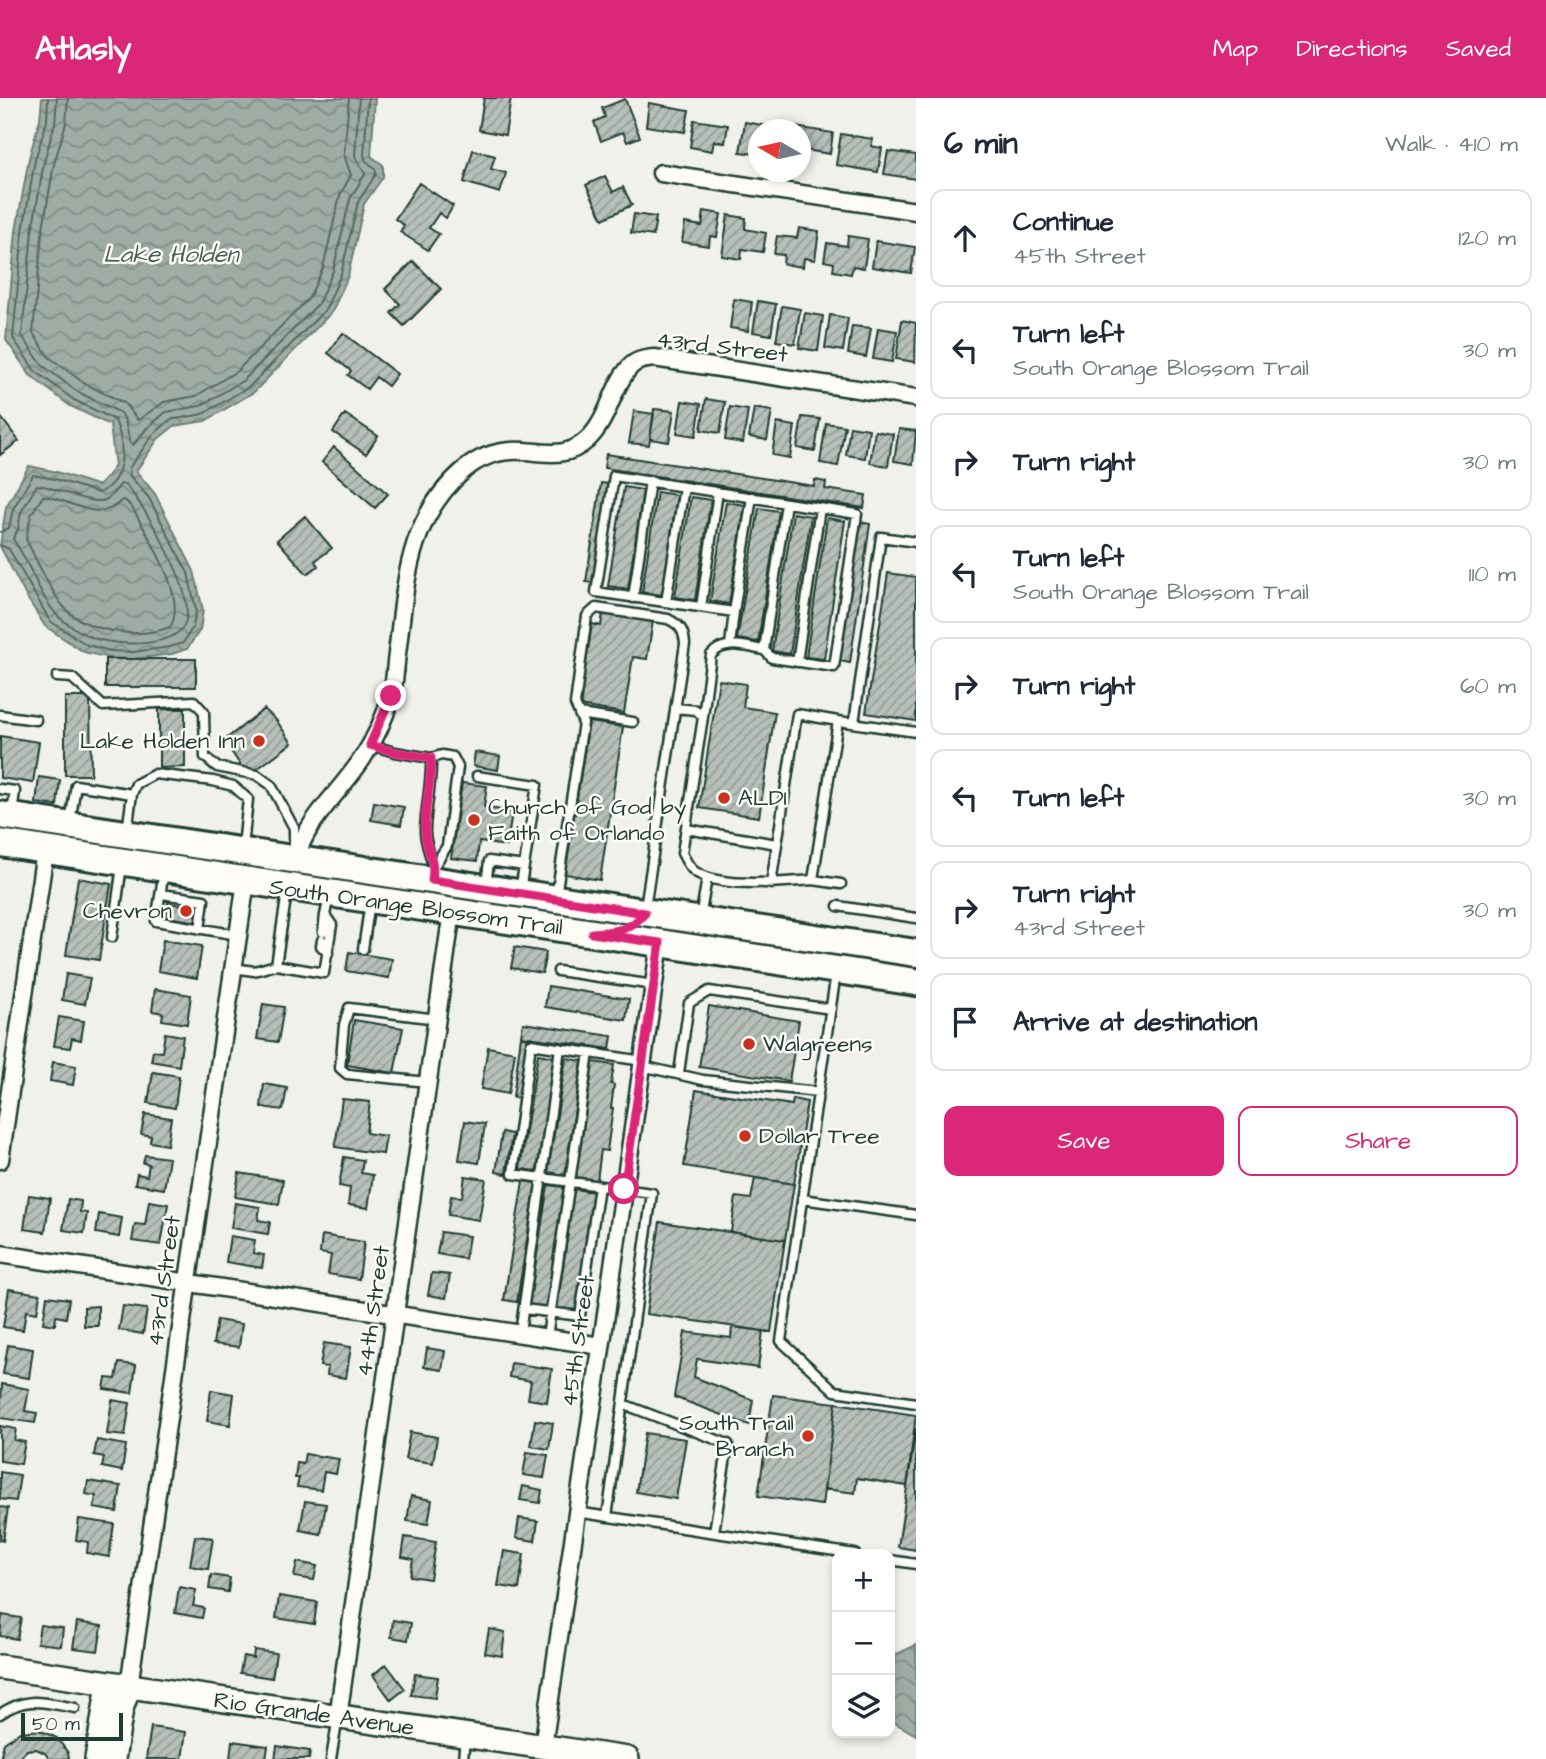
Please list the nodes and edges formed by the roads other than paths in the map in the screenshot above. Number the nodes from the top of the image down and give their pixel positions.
1 (661, 173) dead end
2 (916, 211) edge
3 (916, 398) edge
4 (650, 481) junction
5 (684, 487) junction
6 (718, 492) junction
7 (752, 497) junction
8 (786, 503) junction
9 (820, 508) junction
10 (916, 542) edge
11 (633, 598) junction
12 (666, 602) junction
13 (701, 607) junction
14 (734, 612) junction
15 (730, 645) junction
16 (764, 650) junction
17 (797, 662) junction
18 (57, 677) dead end
19 (676, 708) junction
20 (579, 714) junction
21 (0, 715) edge
22 (703, 717) junction
23 (36, 720) dead end
24 (838, 721) junction
25 (633, 722) dead end
26 (854, 723) junction
27 (916, 732) edge
28 (370, 745) junction
29 (431, 758) junction
30 (477, 776) dead end
31 (0, 789) edge
32 (132, 793) junction
33 (6, 816) edge
34 (70, 826) junction
35 (686, 829) junction
36 (126, 834) junction
37 (0, 843) edge
38 (777, 844) junction
39 (45, 851) junction
40 (242, 851) junction
41 (295, 860) junction
42 (122, 862) junction
43 (524, 866) junction
44 (433, 873) junction
45 (707, 878) junction
46 (813, 880) junction
47 (162, 881) junction
48 (246, 881) junction
49 (771, 884) junction
50 (841, 884) dead end
51 (288, 888) junction
52 (485, 888) junction
53 (520, 894) junction
54 (556, 899) junction
55 (370, 900) junction
56 (328, 904) junction
57 (838, 906) dead end
58 (452, 911) junction
59 (645, 913) junction
60 (916, 918) edge
61 (700, 921) junction
62 (746, 927) junction
63 (200, 929) junction
64 (592, 933) junction
65 (238, 935) junction
66 (113, 937) dead end
67 (660, 943) junction
68 (363, 949) dead end
69 (916, 952) edge
70 (328, 953) junction
71 (276, 965) junction
72 (233, 968) junction
73 (837, 970) junction
74 (558, 971) dead end
75 (916, 982) edge
76 (654, 985) junction
77 (831, 1009) junction
78 (437, 1019) junction
79 (8, 1046) edge
80 (560, 1048) junction
81 (589, 1053) junction
82 (642, 1063) junction
83 (679, 1073) junction
84 (428, 1082) junction
85 (818, 1092) junction
86 (0, 1160) edge
87 (541, 1178) junction
88 (570, 1182) junction
89 (599, 1186) junction
90 (624, 1189) junction
91 (802, 1199) junction
92 (916, 1215) edge
93 (0, 1254) edge
94 (187, 1283) junction
95 (524, 1309) junction
96 (551, 1312) junction
97 (396, 1314) junction
98 (520, 1333) junction
99 (547, 1337) junction
100 (601, 1346) junction
101 (916, 1403) edge
102 (622, 1404) junction
103 (576, 1512) junction
104 (607, 1517) junction
105 (714, 1532) junction
106 (832, 1550) edge
107 (895, 1561) edge
108 (916, 1564) edge
109 (0, 1667) edge
110 (119, 1685) junction
111 (75, 1708) dead end
112 (0, 1714) edge
113 (338, 1717) junction
114 (466, 1736) junction
115 (543, 1747) junction
116 (97, 1759) edge
117 (113, 1759) edge
118 (331, 1759) edge
119 (463, 1759) edge
120 (627, 1759) edge

1 - 2 street
3 - 28 street, 43rd Street
4 - 5 lane
4 - 11 lane
4 - 11 lane
5 - 6 lane
5 - 12 lane
6 - 7 lane
6 - 13 lane
7 - 8 lane
7 - 14 lane
8 - 9 lane
8 - 16 lane
9 - 17 lane
9 - 17 lane
10 - 26 lane
11 - 12 lane
12 - 13 lane
13 - 14 lane
14 - 15 lane
15 - 16 lane
15 - 22 lane
16 - 17 lane
18 - 41 lane
19 - 20 lane
19 - 22 lane
19 - 59 lane
20 - 25 lane
20 - 54 lane
21 - 23 lane
22 - 35 lane
24 - 26 lane
24 - 38 lane
24 - 46 lane
26 - 27 lane
28 - 29 lane
28 - 41 street, 43rd Street
29 - 44 lane
29 - 44 lane
30 - 43 lane
31 - 33 lane
32 - 34 lane
32 - 36 lane
32 - 40 lane
33 - 34 main road, South Orange Blossom Trail
34 - 36 main road, South Orange Blossom Trail
35 - 38 lane
35 - 45 lane
36 - 40 main road, South Orange Blossom Trail
37 - 39 main road, South Orange Blossom Trail
38 - 49 lane
39 - 42 main road, South Orange Blossom Trail
39 - 79 street
40 - 41 main road, South Orange Blossom Trail
41 - 44 main road, South Orange Blossom Trail
42 - 47 main road, South Orange Blossom Trail
42 - 66 lane
43 - 52 lane
43 - 53 lane
44 - 52 main road, South Orange Blossom Trail
45 - 49 lane
45 - 61 lane
46 - 49 lane
46 - 50 lane
47 - 48 main road, South Orange Blossom Trail
47 - 63 lane
47 - 63 lane
48 - 51 main road, South Orange Blossom Trail
48 - 65 street, 43rd Street
51 - 56 main road, South Orange Blossom Trail
51 - 71 lane
52 - 53 main road, South Orange Blossom Trail
53 - 54 main road, South Orange Blossom Trail
54 - 59 main road, South Orange Blossom Trail
55 - 56 main road, South Orange Blossom Trail
55 - 58 main road, South Orange Blossom Trail
55 - 68 lane
56 - 70 lane
56 - 70 lane
57 - 60 lane
58 - 64 main road, South Orange Blossom Trail
58 - 78 street, 44th Street
59 - 61 main road, South Orange Blossom Trail
59 - 64 main road
61 - 62 main road, South Orange Blossom Trail
62 - 67 main road
62 - 69 main road, South Orange Blossom Trail
63 - 65 lane
64 - 67 main road, South Orange Blossom Trail
65 - 72 street, 43rd Street
67 - 73 main road, South Orange Blossom Trail
67 - 76 street, 45th Street
70 - 71 lane
71 - 72 lane
72 - 94 street, 43rd Street
73 - 75 main road, South Orange Blossom Trail
73 - 77 lane
74 - 76 lane
76 - 82 street, 45th Street
77 - 83 lane
77 - 85 lane
78 - 84 street, 44th Street
78 - 84 lane
79 - 86 street
80 - 81 lane
80 - 87 lane
80 - 87 lane
81 - 82 lane
81 - 88 lane
82 - 83 lane
82 - 90 street, 45th Street
83 - 85 lane
84 - 97 street, 44th Street
85 - 91 lane
87 - 88 lane
87 - 95 lane
88 - 89 lane
88 - 96 lane
89 - 90 lane
89 - 96 lane
90 - 100 street, 45th Street
90 - 102 lane
91 - 92 lane
91 - 101 lane
93 - 94 street
94 - 97 street
94 - 110 street, 43rd Street
95 - 96 lane
95 - 98 lane
96 - 99 lane
97 - 98 street
97 - 113 street, 44th Street
98 - 99 street
99 - 100 street
100 - 103 street, 45th Street
102 - 104 lane
102 - 105 lane
103 - 104 lane
103 - 115 street, 45th Street
104 - 105 lane
105 - 106 lane
107 - 108 lane
109 - 110 street, Rio Grande Avenue
110 - 113 street, Rio Grande Avenue
110 - 116 street
110 - 117 street
111 - 112 lane
113 - 114 street, Rio Grande Avenue
113 - 118 lane
114 - 115 street, Rio Grande Avenue
114 - 119 lane
115 - 120 street, Rio Grande Avenue

